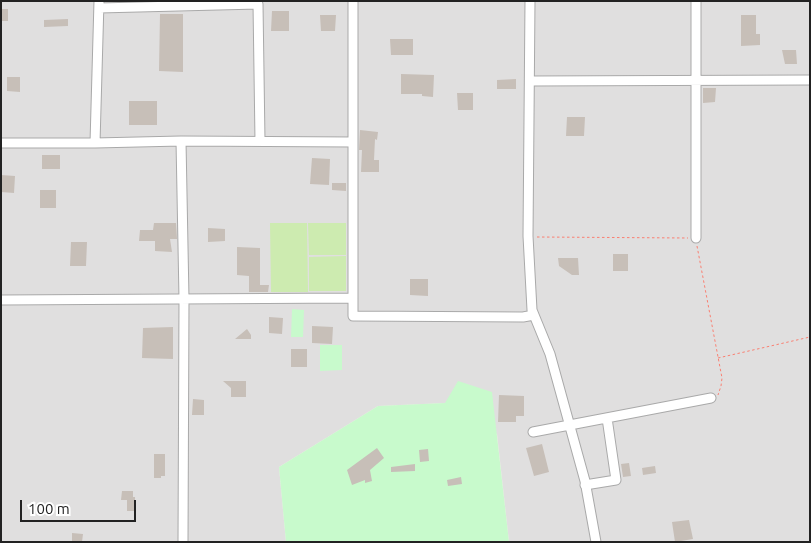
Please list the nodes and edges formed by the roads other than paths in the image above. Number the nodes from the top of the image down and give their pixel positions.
1 (353, 1) edge
2 (530, 1) edge
3 (696, 1) edge
4 (99, 5) edge
5 (810, 80) edge
6 (530, 81) junction
7 (696, 81) junction
8 (181, 141) junction
9 (260, 141) junction
10 (353, 142) junction
11 (1, 143) edge
12 (95, 143) junction
13 (696, 238) road end
14 (353, 298) junction
15 (184, 299) junction
16 (1, 300) edge
17 (534, 315) junction
18 (711, 398) road end
19 (607, 418) junction
20 (570, 425) junction
21 (533, 432) dead end
22 (586, 485) junction
23 (183, 542) edge
24 (596, 542) edge

1 - 10 street
2 - 6 street
3 - 7 street
4 - 9 street
4 - 12 street
5 - 7 street
6 - 7 street
6 - 17 street
7 - 13 street
8 - 9 street
8 - 12 street
8 - 15 street
9 - 10 street
10 - 14 street
11 - 12 street
14 - 15 street
14 - 17 street
15 - 16 street
15 - 23 street
17 - 20 street
18 - 19 street
19 - 20 street
19 - 22 street
20 - 21 street
20 - 22 street
22 - 24 street

